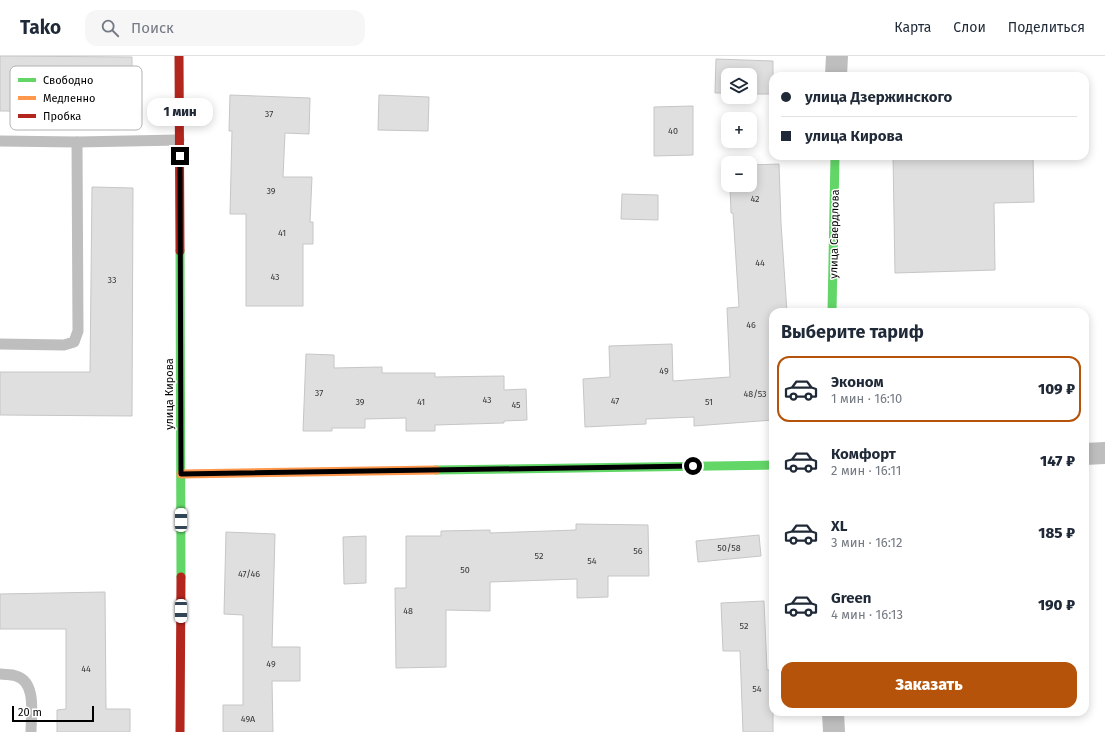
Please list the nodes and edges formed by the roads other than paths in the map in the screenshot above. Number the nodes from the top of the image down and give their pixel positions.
1 (179, 56) edge
2 (837, 56) edge
3 (836, 72) edge
4 (180, 140) junction
5 (0, 141) edge
6 (77, 142) junction
7 (835, 160) edge
8 (832, 308) edge
9 (0, 344) edge
10 (1105, 453) edge
11 (1089, 454) edge
12 (769, 465) edge
13 (181, 474) junction
14 (0, 674) edge
15 (833, 716) edge
16 (31, 732) edge
17 (180, 732) edge
18 (834, 732) edge

1 - 4 street, улица Кирова
2 - 3 street
4 - 6 lane
4 - 13 street, улица Кирова
5 - 6 lane
6 - 9 lane
7 - 8 street, улица Свердлова
10 - 11 street
12 - 13 street
13 - 17 street, улица Кирова
14 - 16 lane
15 - 18 street

